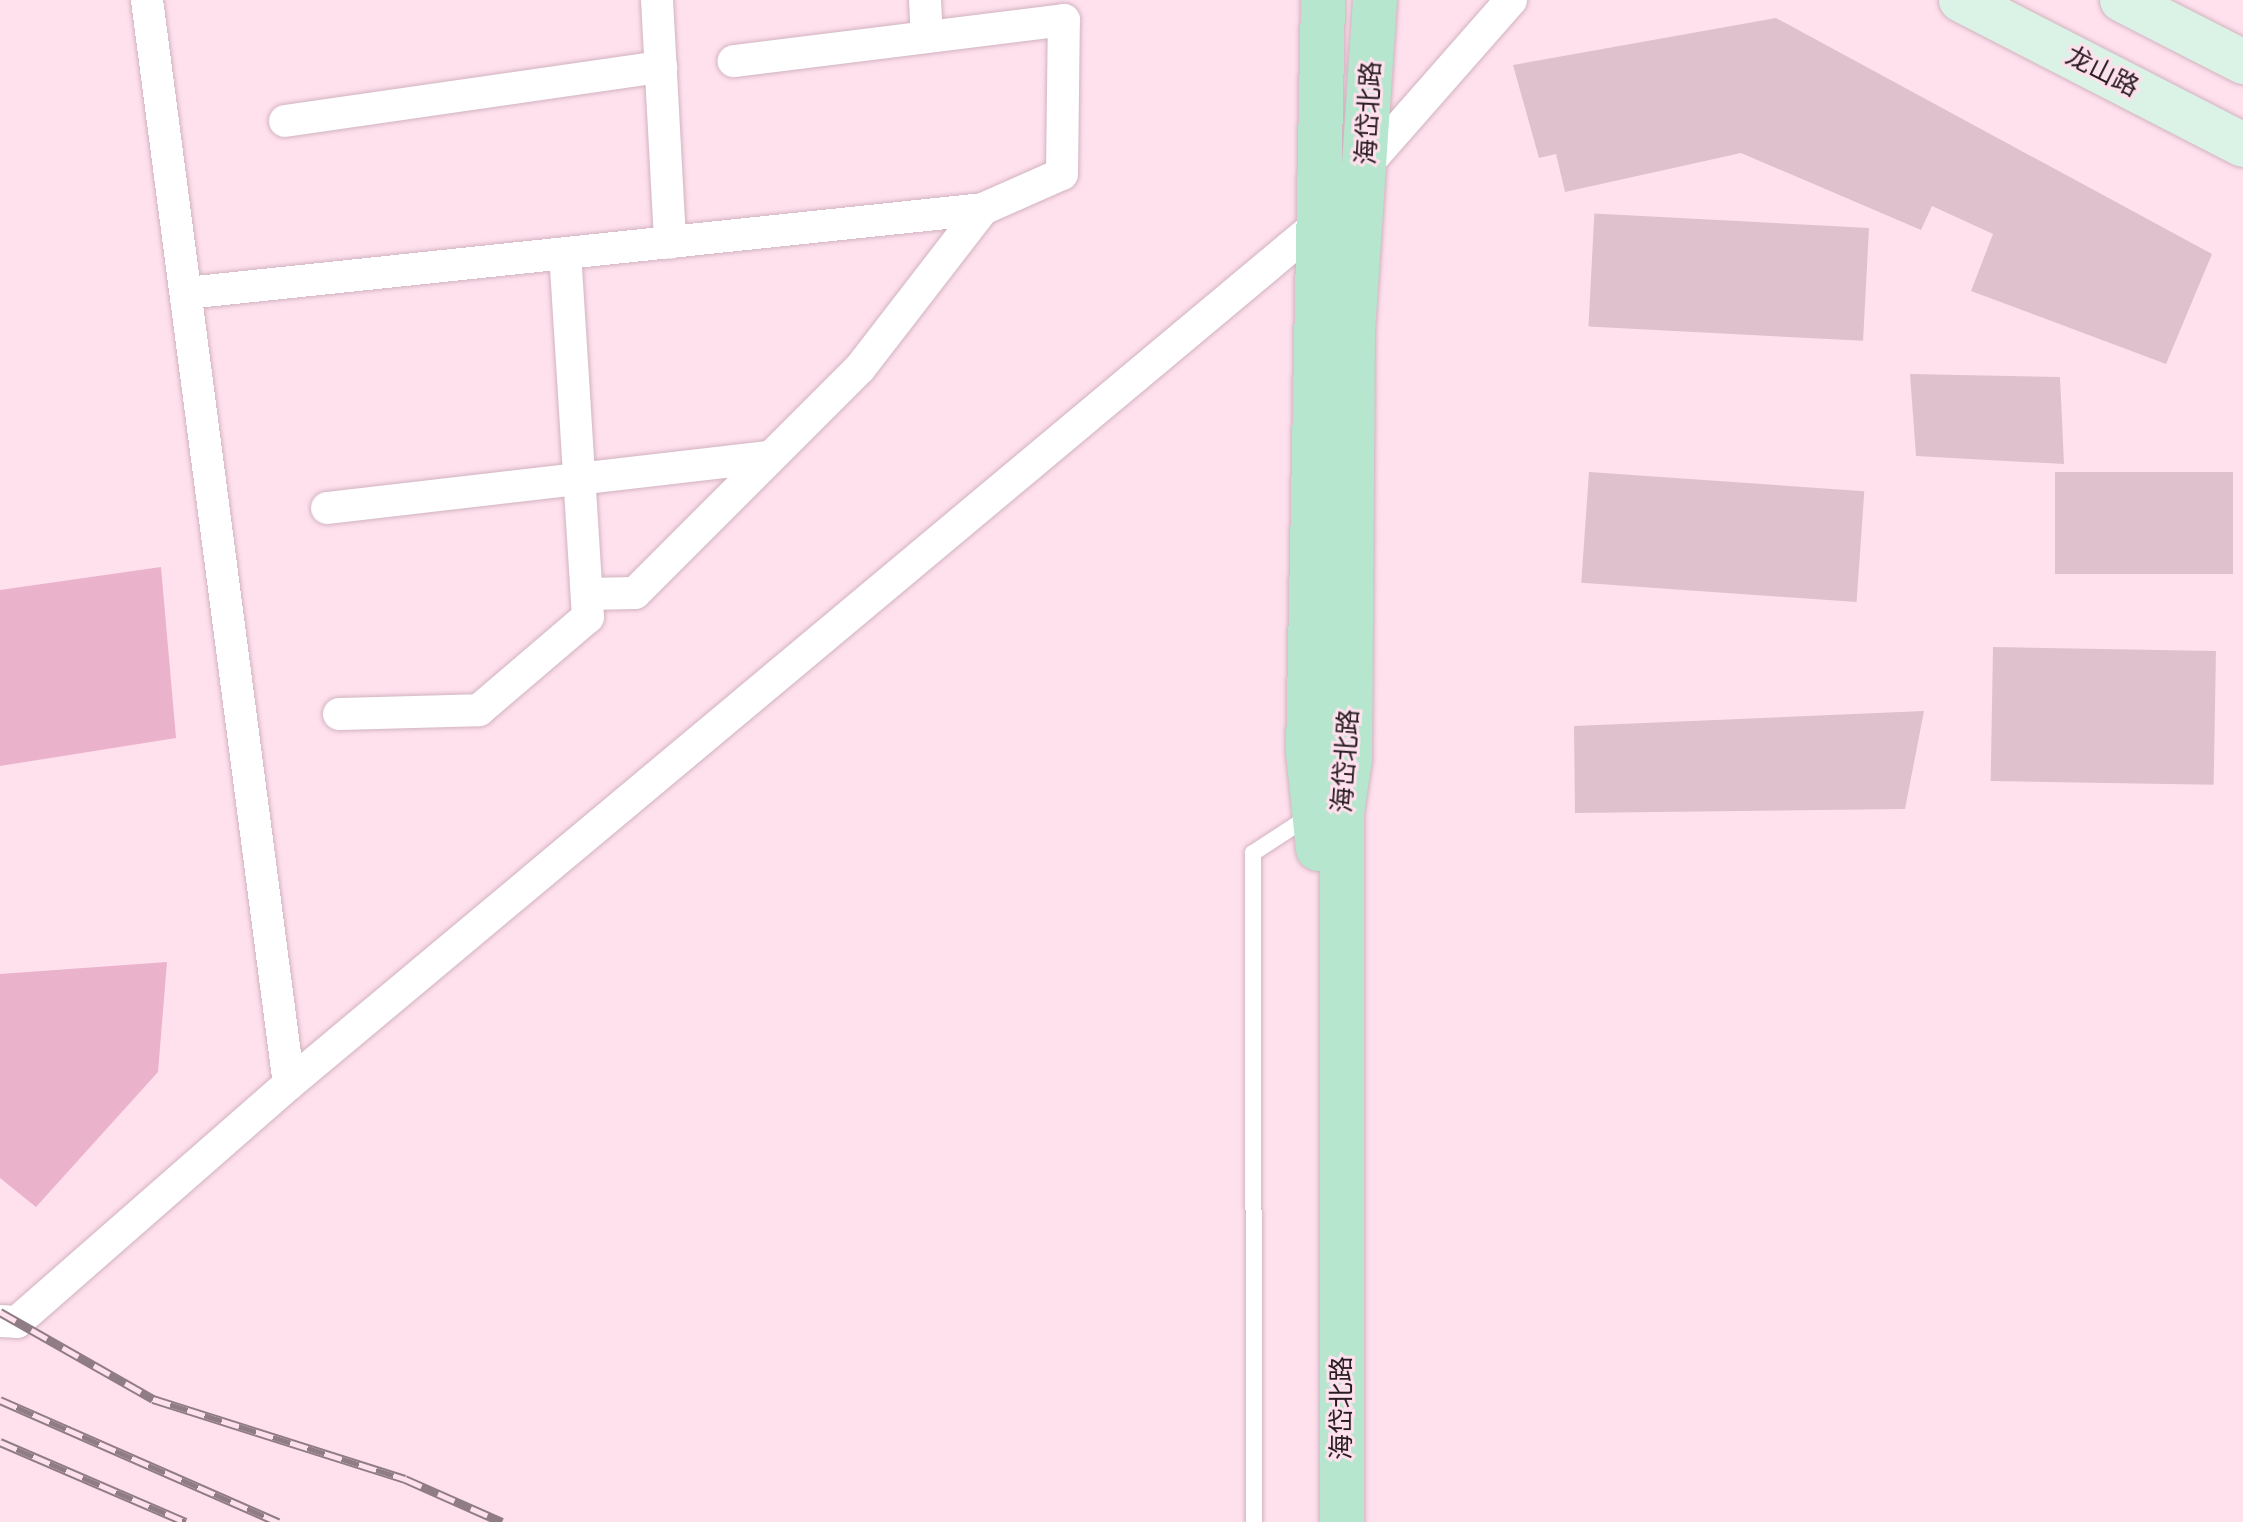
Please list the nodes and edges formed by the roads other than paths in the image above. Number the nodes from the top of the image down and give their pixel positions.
1 (147, 0) edge
2 (657, 0) edge
3 (925, 0) edge
4 (1323, 0) edge
5 (1375, 0) edge
6 (1511, 0) edge
7 (1961, 0) edge
8 (2122, 0) edge
9 (927, 36) junction
10 (734, 61) dead end
11 (2243, 62) edge
12 (661, 67) junction
13 (285, 121) dead end
14 (2243, 145) edge
15 (1366, 164) junction
16 (983, 209) junction
17 (1314, 233) junction
18 (670, 243) junction
19 (565, 254) junction
20 (187, 293) junction
21 (770, 457) junction
22 (579, 480) junction
23 (327, 508) dead end
24 (587, 594) junction
25 (339, 714) dead end
26 (1318, 811) junction
27 (289, 1084) junction
28 (0, 1321) edge
29 (1254, 1522) edge
30 (1326, 1522) edge
31 (1342, 1522) edge

1 - 20 street
2 - 12 street
3 - 9 street
4 - 17 main road, 海岱北路
5 - 15 main road, 海岱北路
6 - 15 street
7 - 14 street, 龙山路
8 - 11 street
9 - 10 street
9 - 16 street
12 - 13 street
12 - 18 street
15 - 17 street
15 - 31 main road, 海岱北路
16 - 18 street
16 - 21 street
17 - 26 main road, 海岱北路
17 - 27 street
18 - 19 street
19 - 20 street
19 - 22 street
20 - 27 street
21 - 22 street
21 - 24 street
22 - 23 street
22 - 24 street
24 - 25 street
26 - 29 lane
26 - 30 main road, 海岱北路
27 - 28 street

